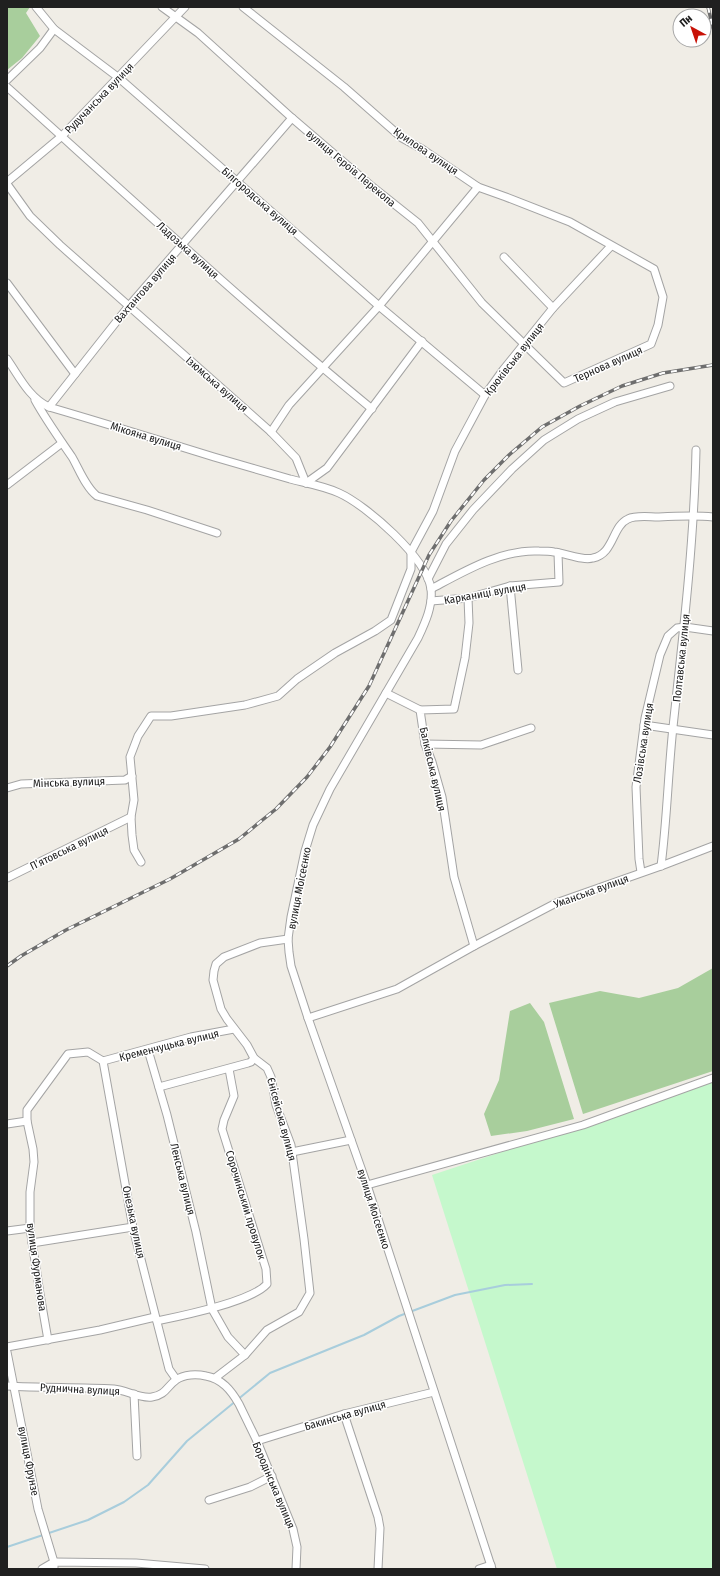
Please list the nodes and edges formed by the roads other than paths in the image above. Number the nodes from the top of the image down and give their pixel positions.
1 (36, 7) edge
2 (162, 7) edge
3 (185, 7) edge
4 (243, 7) edge
5 (176, 16) junction
6 (54, 29) junction
7 (119, 78) junction
8 (7, 80) edge
9 (7, 87) edge
10 (292, 118) junction
11 (62, 136) junction
12 (237, 182) junction
13 (7, 183) edge
14 (478, 187) junction
15 (432, 242) junction
16 (182, 246) junction
17 (611, 246) junction
18 (504, 257) dead end
19 (7, 283) edge
20 (379, 306) junction
21 (128, 307) junction
22 (554, 308) junction
23 (422, 342) junction
24 (524, 344) junction
25 (7, 358) edge
26 (323, 369) junction
27 (75, 374) junction
28 (670, 386) dead end
29 (485, 395) junction
30 (34, 398) junction
31 (49, 407) junction
32 (372, 409) junction
33 (272, 432) junction
34 (62, 443) junction
35 (696, 450) dead end
36 (306, 483) junction
37 (7, 485) edge
38 (693, 515) junction
39 (713, 517) edge
40 (217, 533) dead end
41 (411, 552) junction
42 (558, 552) junction
43 (427, 577) junction
44 (510, 586) junction
45 (431, 589) junction
46 (468, 598) junction
47 (431, 602) junction
48 (685, 627) junction
49 (713, 631) edge
50 (518, 670) dead end
51 (386, 693) junction
52 (420, 710) junction
53 (644, 725) junction
54 (531, 728) dead end
55 (673, 729) junction
56 (713, 735) edge
57 (425, 744) junction
58 (132, 776) junction
59 (7, 788) edge
60 (131, 817) junction
61 (713, 846) edge
62 (141, 862) dead end
63 (661, 866) junction
64 (641, 872) junction
65 (7, 878) edge
66 (288, 939) junction
67 (474, 946) junction
68 (308, 1018) junction
69 (234, 1029) junction
70 (148, 1050) junction
71 (254, 1058) junction
72 (103, 1062) junction
73 (229, 1069) junction
74 (713, 1078) edge
75 (159, 1087) junction
76 (27, 1121) junction
77 (7, 1124) edge
78 (351, 1140) junction
79 (292, 1152) junction
80 (367, 1185) junction
81 (30, 1228) junction
82 (133, 1228) junction
83 (7, 1231) edge
84 (32, 1243) junction
85 (212, 1309) junction
86 (156, 1319) junction
87 (48, 1340) junction
88 (7, 1347) edge
89 (7, 1352) edge
90 (245, 1355) junction
91 (215, 1378) junction
92 (176, 1379) junction
93 (10, 1386) edge
94 (434, 1392) junction
95 (134, 1394) junction
96 (344, 1414) junction
97 (257, 1441) junction
98 (137, 1456) dead end
99 (272, 1476) junction
100 (209, 1500) dead end
101 (54, 1565) edge
102 (136, 1566) edge
103 (491, 1567) edge
104 (42, 1569) edge
105 (205, 1569) edge
106 (296, 1569) edge
107 (378, 1569) edge
108 (479, 1569) edge

1 - 6 street, Білгородська вулиця
2 - 5 street, вулиця Героїв Перекопа
3 - 5 street, Рудучанська вулиця
4 - 14 street, Крилова вулиця
5 - 7 street, Рудучанська вулиця
5 - 10 street, вулиця Героїв Перекопа
6 - 7 street, Білгородська вулиця
6 - 8 street
7 - 11 street, Рудучанська вулиця
7 - 12 street, Білгородська вулиця
9 - 11 street, Ладозька вулиця
10 - 12 street, Вахтангова вулиця
10 - 15 street, вулиця Героїв Перекопа
11 - 13 street, Рудучанська вулиця
11 - 16 street, Ладозька вулиця
12 - 16 street, Вахтангова вулиця
12 - 20 street, Білгородська вулиця
13 - 21 street, Ізюмська вулиця
14 - 15 street
14 - 17 street, Крилова вулиця
15 - 20 street
15 - 24 street, вулиця Героїв Перекопа
16 - 21 street, Вахтангова вулиця
16 - 26 street, Ладозька вулиця
17 - 22 street, Крюківська вулиця
17 - 24 street, Тернова вулиця
18 - 22 street
19 - 27 street
20 - 23 street, Білгородська вулиця
20 - 26 street
21 - 27 street, Вахтангова вулиця
21 - 33 street, Ізюмська вулиця
22 - 24 street, Крюківська вулиця
23 - 29 street, Білгородська вулиця
23 - 32 street
24 - 29 street, Крюківська вулиця
25 - 30 street, Мікояна вулиця
26 - 32 street, Ладозька вулиця
26 - 33 street
27 - 31 street, Вахтангова вулиця
28 - 43 street
29 - 41 street, Крюківська вулиця
30 - 31 street, Мікояна вулиця
30 - 34 street
31 - 36 street, Мікояна вулиця
32 - 36 street
33 - 36 street, Ізюмська вулиця
34 - 37 street
34 - 40 street
35 - 38 street, Полтавська вулиця
36 - 41 street
38 - 39 street
38 - 42 street, Карканиці вулиця
38 - 48 street, Полтавська вулиця
41 - 43 street
41 - 58 street
42 - 44 street, Карканиці вулиця
42 - 45 street, Карканиці вулиця
43 - 45 street, вулиця Моісеєнко
44 - 46 street, Карканиці вулиця
44 - 50 street
45 - 47 street, вулиця Моісеєнко
46 - 47 street, Карканиці вулиця
46 - 52 street, Балківська вулиця
47 - 51 street, вулиця Моісеєнко
48 - 49 street
48 - 53 street, Лозівська вулиця
48 - 55 street, Полтавська вулиця
51 - 52 street
51 - 66 street, вулиця Моісеєнко
52 - 57 street, Балківська вулиця
53 - 55 street
53 - 64 street, Лозівська вулиця
54 - 57 street
55 - 56 street
55 - 63 street, Полтавська вулиця
57 - 67 street, Балківська вулиця
58 - 59 street, Мінська вулиця
58 - 60 street
60 - 62 street
60 - 65 street, П’ятовська вулиця
61 - 63 street, Уманська вулиця
63 - 64 street, Уманська вулиця
64 - 67 street, Уманська вулиця
66 - 68 street, вулиця Моісеєнко
66 - 69 street, Єнісейська вулиця
67 - 68 street, Уманська вулиця
68 - 78 street, вулиця Моісеєнко
69 - 70 street, Кременчуцька вулиця
69 - 71 street, Єнісейська вулиця
70 - 72 street, Кременчуцька вулиця
70 - 75 street, Ленська вулиця
71 - 73 street
71 - 79 street, Єнісейська вулиця
72 - 76 street
72 - 82 street, Онезька вулиця
73 - 75 street
73 - 85 street, Сорочинський провулок
74 - 80 street
75 - 85 street, Ленська вулиця
76 - 77 street
76 - 81 street, вулиця Фурманова
78 - 79 street
78 - 80 street, вулиця Моісеєнко
79 - 90 street, Єнісейська вулиця
80 - 94 street, вулиця Моісеєнко
81 - 83 street
81 - 84 street, вулиця Фурманова
82 - 84 street
82 - 86 street, Онезька вулиця
84 - 87 street, вулиця Фурманова
85 - 86 street
85 - 90 street, Ленська вулиця
86 - 87 street
86 - 92 street, Онезька вулиця
87 - 88 street
89 - 93 street, вулиця Фрунзе
90 - 91 street
91 - 92 street
91 - 97 street, Бородінська вулиця
92 - 95 street, Руднична вулиця
93 - 95 street, Руднична вулиця
93 - 101 street, вулиця Фрунзе
94 - 96 street, Бакинська вулиця
94 - 103 street
95 - 98 street
96 - 97 street, Бакинська вулиця
96 - 107 street
97 - 99 street, Бородінська вулиця
99 - 100 street
99 - 106 street, Бородінська вулиця
101 - 102 street
101 - 104 street
102 - 105 street
103 - 108 street

